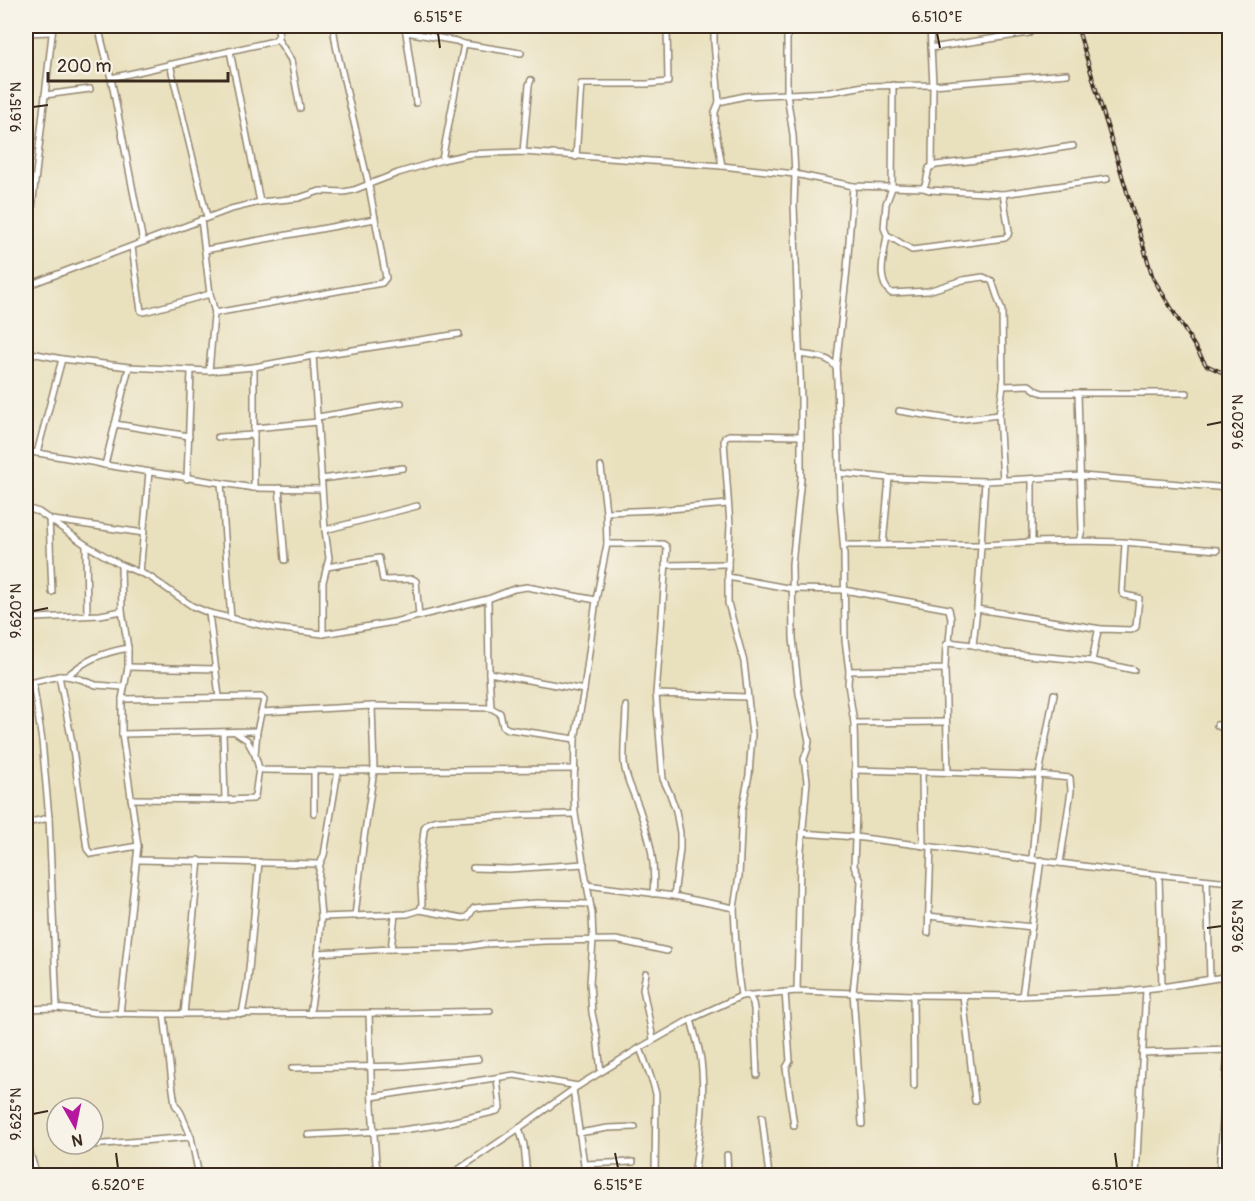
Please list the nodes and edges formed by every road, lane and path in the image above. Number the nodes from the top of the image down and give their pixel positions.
1 (53, 26) edge
2 (98, 26) edge
3 (277, 26) edge
4 (333, 26) edge
5 (667, 26) edge
6 (714, 26) edge
7 (787, 26) edge
8 (930, 26) edge
9 (406, 29) edge
10 (52, 32) junction
11 (26, 33) edge
12 (1029, 33) dead end
13 (277, 38) junction
14 (464, 44) junction
15 (931, 48) junction
16 (230, 51) junction
17 (521, 53) dead end
18 (170, 63) junction
19 (1067, 74) dead end
20 (111, 78) junction
21 (531, 80) dead end
22 (893, 85) junction
23 (933, 85) junction
24 (90, 89) dead end
25 (787, 94) junction
26 (45, 95) junction
27 (720, 102) junction
28 (416, 103) dead end
29 (300, 108) dead end
30 (1073, 146) dead end
31 (523, 152) junction
32 (576, 157) junction
33 (442, 160) junction
34 (722, 166) junction
35 (932, 166) junction
36 (795, 174) junction
37 (1107, 179) dead end
38 (369, 186) junction
39 (853, 186) junction
40 (892, 188) junction
41 (923, 188) junction
42 (1003, 194) junction
43 (260, 202) junction
44 (29, 208) edge
45 (204, 218) junction
46 (375, 219) junction
47 (887, 236) junction
48 (143, 242) junction
49 (26, 247) edge
50 (132, 247) junction
51 (205, 249) junction
52 (26, 286) edge
53 (210, 294) junction
54 (215, 313) junction
55 (459, 334) dead end
56 (26, 352) edge
57 (800, 354) junction
58 (314, 356) junction
59 (62, 359) junction
60 (129, 367) junction
61 (254, 367) junction
62 (836, 368) junction
63 (191, 371) junction
64 (209, 371) junction
65 (1003, 386) junction
66 (1078, 393) junction
67 (1187, 393) dead end
68 (401, 403) dead end
69 (899, 411) dead end
70 (999, 416) junction
71 (318, 420) junction
72 (115, 424) junction
73 (254, 431) junction
74 (189, 436) junction
75 (800, 436) junction
76 (218, 437) dead end
77 (26, 451) edge
78 (37, 453) junction
79 (105, 465) junction
80 (403, 468) dead end
81 (601, 468) dead end
82 (149, 472) junction
83 (839, 473) junction
84 (1082, 476) junction
85 (187, 478) junction
86 (890, 478) junction
87 (321, 479) junction
88 (1032, 479) junction
89 (1003, 480) junction
90 (985, 481) junction
91 (221, 483) junction
92 (254, 488) junction
93 (279, 488) junction
94 (1229, 488) edge
95 (322, 489) junction
96 (728, 504) junction
97 (417, 506) dead end
98 (26, 508) edge
99 (606, 512) junction
100 (50, 519) junction
101 (325, 530) junction
102 (144, 533) junction
103 (1079, 541) junction
104 (1032, 542) junction
105 (607, 544) junction
106 (844, 544) junction
107 (981, 544) junction
108 (1125, 544) junction
109 (86, 545) junction
110 (883, 545) junction
111 (1217, 550) dead end
112 (285, 560) dead end
113 (728, 564) junction
114 (665, 565) junction
115 (121, 566) junction
116 (327, 567) junction
117 (140, 573) junction
118 (728, 577) junction
119 (793, 589) junction
120 (844, 590) junction
121 (52, 592) dead end
122 (488, 599) junction
123 (596, 600) junction
124 (977, 609) junction
125 (122, 611) junction
126 (209, 613) junction
127 (87, 615) junction
128 (419, 616) junction
129 (231, 619) junction
130 (26, 621) edge
131 (1101, 628) junction
132 (323, 634) junction
133 (950, 642) junction
134 (973, 645) junction
135 (128, 648) junction
136 (1092, 661) junction
137 (128, 667) junction
138 (216, 669) junction
139 (945, 669) junction
140 (1134, 670) dead end
141 (849, 671) junction
142 (489, 673) junction
143 (59, 676) junction
144 (67, 676) junction
145 (33, 682) junction
146 (26, 684) edge
147 (123, 687) junction
148 (584, 690) junction
149 (656, 694) junction
150 (1054, 694) dead end
151 (747, 697) junction
152 (219, 698) junction
153 (122, 699) junction
154 (626, 705) dead end
155 (372, 706) junction
156 (491, 708) junction
157 (261, 712) junction
158 (946, 722) junction
159 (854, 723) junction
160 (1217, 725) dead end
161 (235, 731) junction
162 (257, 731) junction
163 (223, 732) junction
164 (1230, 733) edge
165 (122, 734) junction
166 (575, 739) junction
167 (255, 755) junction
168 (259, 768) junction
169 (575, 769) junction
170 (374, 770) junction
171 (855, 770) junction
172 (314, 771) junction
173 (338, 771) junction
174 (922, 772) junction
175 (948, 773) junction
176 (1039, 775) junction
177 (131, 799) junction
178 (225, 801) junction
179 (314, 813) dead end
180 (575, 814) junction
181 (48, 819) junction
182 (26, 823) edge
183 (802, 833) junction
184 (855, 837) junction
185 (138, 846) junction
186 (922, 846) junction
187 (931, 847) junction
188 (1032, 859) junction
189 (138, 860) junction
190 (199, 860) junction
191 (1041, 860) junction
192 (259, 862) junction
193 (1060, 863) junction
194 (320, 864) junction
195 (584, 864) junction
196 (473, 868) dead end
197 (1160, 875) junction
198 (1207, 880) junction
199 (1230, 882) edge
200 (586, 885) junction
201 (653, 894) junction
202 (674, 896) junction
203 (590, 904) junction
204 (734, 908) junction
205 (420, 910) junction
206 (395, 915) junction
207 (355, 916) junction
208 (928, 916) junction
209 (321, 917) junction
210 (1032, 927) junction
211 (928, 933) dead end
212 (593, 940) junction
213 (391, 950) junction
214 (667, 951) dead end
215 (318, 953) junction
216 (646, 973) dead end
217 (1226, 976) edge
218 (1210, 978) junction
219 (1162, 987) junction
220 (1146, 989) junction
221 (797, 991) junction
222 (785, 992) junction
223 (853, 992) junction
224 (749, 995) junction
225 (913, 995) junction
226 (741, 996) junction
227 (963, 996) junction
228 (1022, 996) junction
229 (57, 1008) junction
230 (26, 1009) edge
231 (490, 1011) dead end
232 (369, 1013) junction
233 (120, 1014) junction
234 (164, 1014) junction
235 (184, 1014) junction
236 (242, 1014) junction
237 (310, 1014) junction
238 (691, 1019) junction
239 (653, 1040) junction
240 (640, 1048) junction
241 (1228, 1050) junction
242 (1142, 1053) junction
243 (478, 1059) dead end
244 (370, 1067) junction
245 (292, 1068) dead end
246 (602, 1072) junction
247 (757, 1074) dead end
248 (497, 1078) junction
249 (914, 1086) dead end
250 (575, 1088) junction
251 (1228, 1095) edge
252 (372, 1096) junction
253 (975, 1101) dead end
254 (762, 1117) dead end
255 (862, 1124) dead end
256 (794, 1126) dead end
257 (635, 1127) dead end
258 (519, 1128) junction
259 (375, 1132) junction
260 (579, 1133) junction
261 (308, 1135) dead end
262 (191, 1137) junction
263 (26, 1140) edge
264 (105, 1144) edge
265 (28, 1153) edge
266 (727, 1155) dead end
267 (1220, 1158) junction
268 (1230, 1158) edge
269 (633, 1162) dead end
270 (584, 1164) junction
271 (37, 1176) edge
272 (199, 1176) edge
273 (380, 1176) edge
274 (449, 1176) edge
275 (528, 1176) edge
276 (583, 1176) edge
277 (655, 1176) edge
278 (694, 1176) edge
279 (728, 1176) edge
280 (769, 1176) edge
281 (1136, 1176) edge
282 (1219, 1176) edge

1 - 10 street
2 - 20 street
3 - 13 street
4 - 38 street
5 - 32 street
6 - 27 street
7 - 25 street
8 - 15 street
9 - 14 street
9 - 28 street
10 - 11 street
10 - 26 street
12 - 15 street
13 - 16 street
13 - 29 street
14 - 17 street
14 - 33 street
15 - 23 street
16 - 18 street
16 - 43 street
18 - 20 street
18 - 45 street
19 - 23 street
20 - 48 street
21 - 31 street
22 - 23 street
22 - 25 street
22 - 40 street
23 - 35 street
24 - 26 street
25 - 27 street
25 - 36 street
26 - 44 street
27 - 34 street
30 - 35 street
31 - 32 street
31 - 33 street
32 - 34 street
33 - 38 street
34 - 36 street
35 - 41 street
36 - 39 street
36 - 57 street
37 - 42 street
38 - 43 street
38 - 46 street
39 - 40 street
39 - 62 street
40 - 41 street
40 - 47 street
41 - 42 street
42 - 47 street
43 - 45 street
44 - 49 street
45 - 48 street
45 - 51 street
46 - 51 street
46 - 54 street
47 - 65 street
48 - 50 street
50 - 52 street
50 - 53 street
51 - 53 street
53 - 54 street
54 - 64 street
55 - 58 street
56 - 59 street
57 - 62 street
57 - 75 street
58 - 61 street
58 - 71 street
59 - 60 street
59 - 78 street
60 - 63 street
60 - 72 street
61 - 64 street
61 - 73 street
62 - 83 street
63 - 64 street
63 - 74 street
65 - 66 street
65 - 70 street
66 - 67 street
66 - 84 street
68 - 71 street
69 - 70 street
70 - 89 street
71 - 73 street
71 - 87 street
72 - 74 street
72 - 79 street
73 - 76 street
73 - 92 street
74 - 85 street
75 - 96 street
75 - 119 street
77 - 78 street
78 - 79 street
79 - 82 street
80 - 87 street
81 - 99 street
82 - 85 street
82 - 102 street
83 - 86 street
83 - 106 street
84 - 88 street
84 - 94 street
84 - 103 street
85 - 91 street
86 - 90 street
86 - 110 street
87 - 95 street
88 - 89 street
88 - 104 street
89 - 90 street
90 - 107 street
91 - 92 street
91 - 129 street
92 - 93 street
93 - 95 street
93 - 112 street
95 - 101 street
96 - 99 street
96 - 113 street
97 - 101 street
98 - 100 street
99 - 105 street
100 - 102 street
100 - 109 street
100 - 121 street
101 - 116 street
102 - 117 street
103 - 104 street
103 - 108 street
104 - 107 street
105 - 114 street
105 - 123 street
106 - 110 street
106 - 120 street
107 - 110 street
107 - 124 street
108 - 111 street
108 - 131 street
109 - 115 street
109 - 127 street
113 - 114 street
113 - 118 street
114 - 149 street
115 - 117 street
115 - 125 street
116 - 128 street
116 - 132 street
117 - 126 street
118 - 119 street
118 - 151 street
119 - 120 street
119 - 183 street
120 - 133 street
120 - 141 street
122 - 123 street
122 - 128 street
122 - 142 street
123 - 148 street
124 - 131 street
124 - 134 street
125 - 127 street
125 - 135 street
126 - 129 street
126 - 138 street
127 - 130 street
128 - 132 street
129 - 132 street
131 - 136 street
133 - 134 street
133 - 139 street
134 - 136 street
135 - 137 street
135 - 144 street
136 - 140 street
137 - 138 street
137 - 147 street
138 - 152 street
139 - 141 street
139 - 158 street
141 - 159 street
142 - 148 street
142 - 156 street
143 - 144 street
143 - 145 street
143 - 185 street
144 - 147 street
145 - 146 street
145 - 181 street
147 - 153 street
148 - 166 street
149 - 151 street
149 - 202 street
150 - 176 street
151 - 204 street
152 - 153 street
152 - 157 street
153 - 165 street
154 - 201 street
155 - 156 street
155 - 157 street
155 - 170 street
156 - 166 street
157 - 162 street
158 - 159 street
158 - 175 street
159 - 171 street
160 - 164 street
161 - 162 street
161 - 163 street
161 - 167 street
162 - 167 street
163 - 165 street
163 - 178 street
165 - 177 street
166 - 169 street
167 - 168 street
168 - 172 street
168 - 178 street
169 - 170 street
169 - 180 street
170 - 173 street
170 - 207 street
171 - 174 street
171 - 184 street
172 - 173 street
172 - 179 street
173 - 194 street
174 - 175 street
174 - 186 street
175 - 176 street
176 - 188 street
176 - 193 street
177 - 178 street
177 - 185 street
180 - 195 street
180 - 205 street
181 - 182 street
181 - 229 street
183 - 184 street
183 - 221 street
184 - 186 street
184 - 223 street
185 - 189 street
186 - 187 street
187 - 188 street
187 - 208 street
188 - 191 street
189 - 190 street
189 - 233 street
190 - 192 street
190 - 235 street
191 - 193 street
191 - 210 street
192 - 194 street
192 - 236 street
193 - 197 street
194 - 209 street
195 - 196 street
195 - 200 street
197 - 198 street
197 - 219 street
198 - 199 street
198 - 218 street
200 - 201 street
200 - 203 street
201 - 202 street
202 - 204 street
203 - 205 street
203 - 212 street
204 - 226 street
205 - 206 street
206 - 207 street
206 - 213 street
207 - 209 street
208 - 210 street
208 - 211 street
209 - 215 street
210 - 228 street
212 - 213 street
212 - 214 street
212 - 246 street
213 - 215 street
215 - 237 street
216 - 239 street
217 - 218 street
217 - 241 street
218 - 219 street
219 - 220 street
220 - 228 street
220 - 242 street
221 - 222 street
221 - 223 street
222 - 224 street
222 - 256 street
223 - 225 street
223 - 255 street
224 - 226 street
224 - 247 street
225 - 227 street
225 - 249 street
226 - 238 street
227 - 228 street
227 - 253 street
229 - 230 street
229 - 233 street
231 - 232 street
232 - 237 street
232 - 244 street
233 - 234 street
234 - 235 street
234 - 262 street
235 - 236 street
236 - 237 street
238 - 239 street
238 - 278 street
239 - 240 street
240 - 246 street
240 - 277 street
241 - 242 street
241 - 251 street
242 - 281 street
243 - 244 street
244 - 245 street
244 - 252 street
246 - 250 street
248 - 250 street
248 - 252 street
248 - 259 street
250 - 258 street
250 - 260 street
251 - 267 street
252 - 259 street
254 - 280 street
257 - 260 street
258 - 274 street
258 - 275 street
259 - 261 street
259 - 273 street
260 - 270 street
262 - 264 street
262 - 272 street
263 - 265 street
265 - 271 street
266 - 279 street
267 - 268 street
267 - 282 street
269 - 270 street
270 - 276 street

